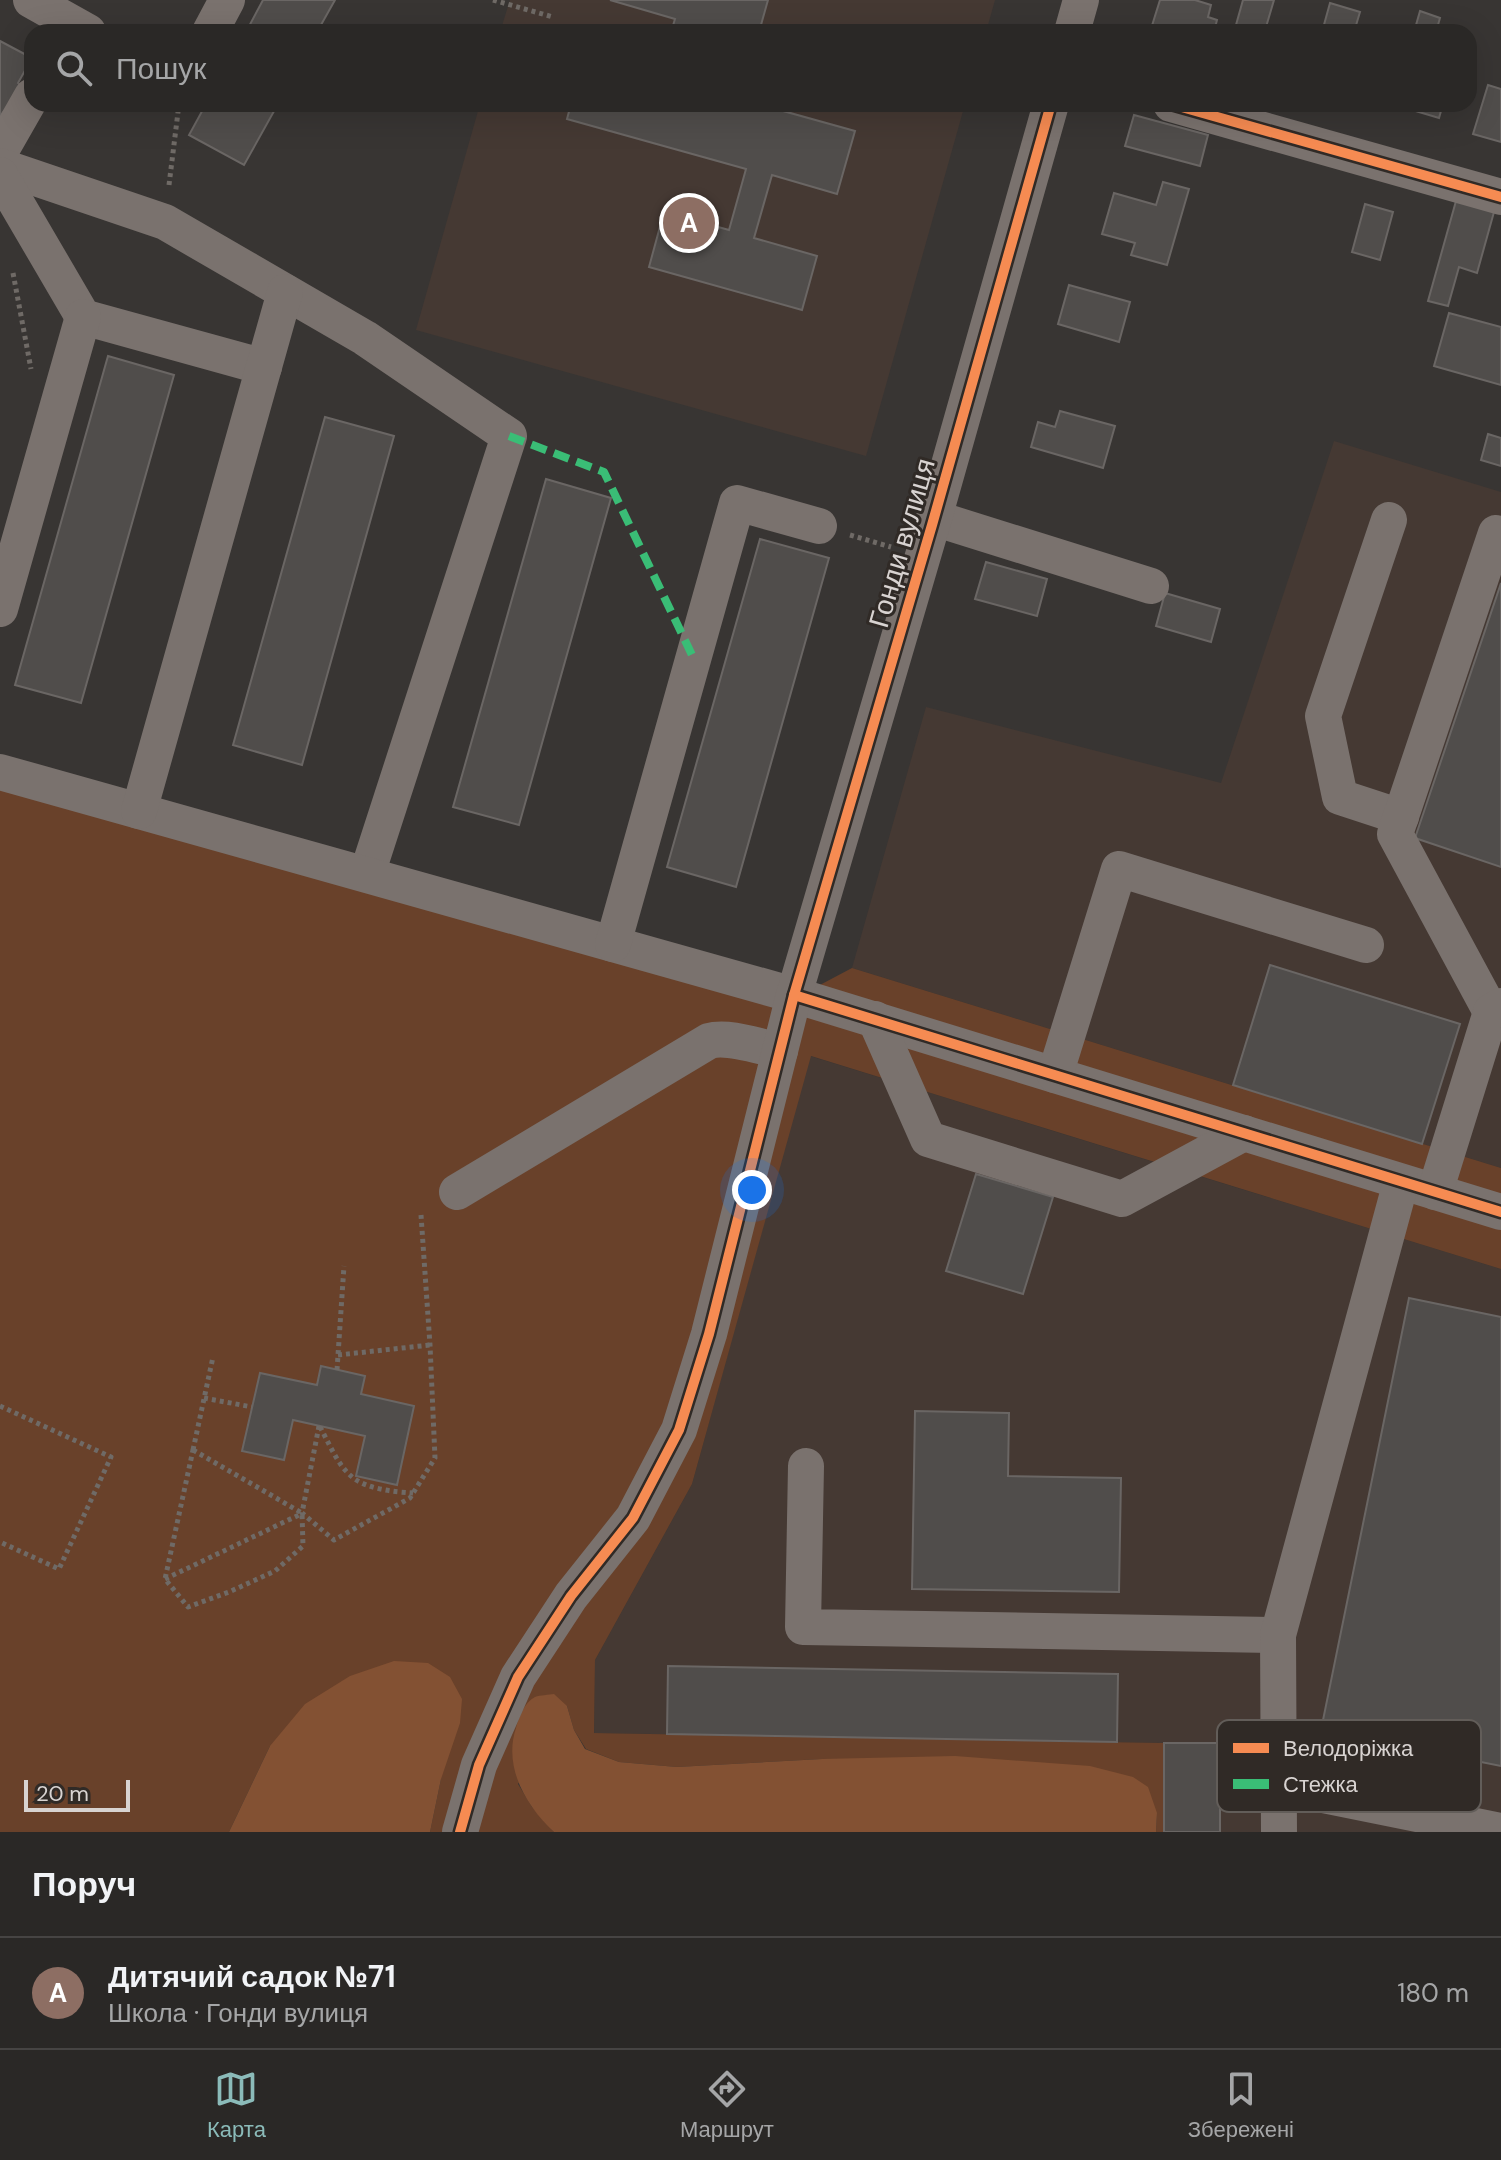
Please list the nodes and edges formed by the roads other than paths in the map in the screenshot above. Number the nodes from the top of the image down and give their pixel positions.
1 (31, 0) edge
2 (227, 0) edge
3 (1081, 0) edge
4 (69, 24) edge
5 (214, 24) edge
6 (1074, 24) edge
7 (24, 110) edge
8 (1049, 112) edge
9 (1199, 112) edge
10 (0, 152) edge
11 (0, 166) edge
12 (0, 175) edge
13 (1501, 197) edge
14 (285, 292) junction
15 (83, 317) junction
16 (264, 367) junction
17 (934, 518) junction
18 (1389, 520) dead end
19 (819, 526) dead end
20 (1496, 533) dead end
21 (1151, 586) dead end
22 (0, 609) edge
23 (0, 772) edge
24 (139, 811) junction
25 (1401, 817) junction
26 (367, 874) junction
27 (613, 944) junction
28 (1366, 945) dead end
29 (794, 995) junction
30 (1496, 1009) edge
31 (875, 1019) junction
32 (780, 1051) junction
33 (1055, 1075) junction
34 (1244, 1133) junction
35 (1401, 1182) junction
36 (457, 1192) dead end
37 (1435, 1192) junction
38 (1501, 1212) edge
39 (806, 1466) dead end
40 (1278, 1635) junction
41 (1279, 1720) edge
42 (1407, 1812) edge
43 (1501, 1831) edge
44 (460, 1832) edge

1 - 4 street
2 - 5 street
3 - 6 street
7 - 10 street
8 - 17 street, Гонди вулиця
9 - 13 street
11 - 14 street
12 - 15 street
14 - 16 street
14 - 26 street
15 - 16 street
15 - 22 street
16 - 24 street
17 - 21 street
17 - 29 street, Гонди вулиця
18 - 25 street
19 - 27 street
20 - 25 street
23 - 24 street
24 - 26 street
25 - 30 street
26 - 27 street
27 - 29 street
28 - 33 street
29 - 31 street
29 - 32 street, Гонди вулиця
30 - 37 street
31 - 33 street
31 - 34 street
32 - 36 street
32 - 44 street, Гонди вулиця
33 - 34 street
34 - 35 street
35 - 37 street
35 - 40 street
37 - 38 street
39 - 40 street
40 - 41 street
42 - 43 street

